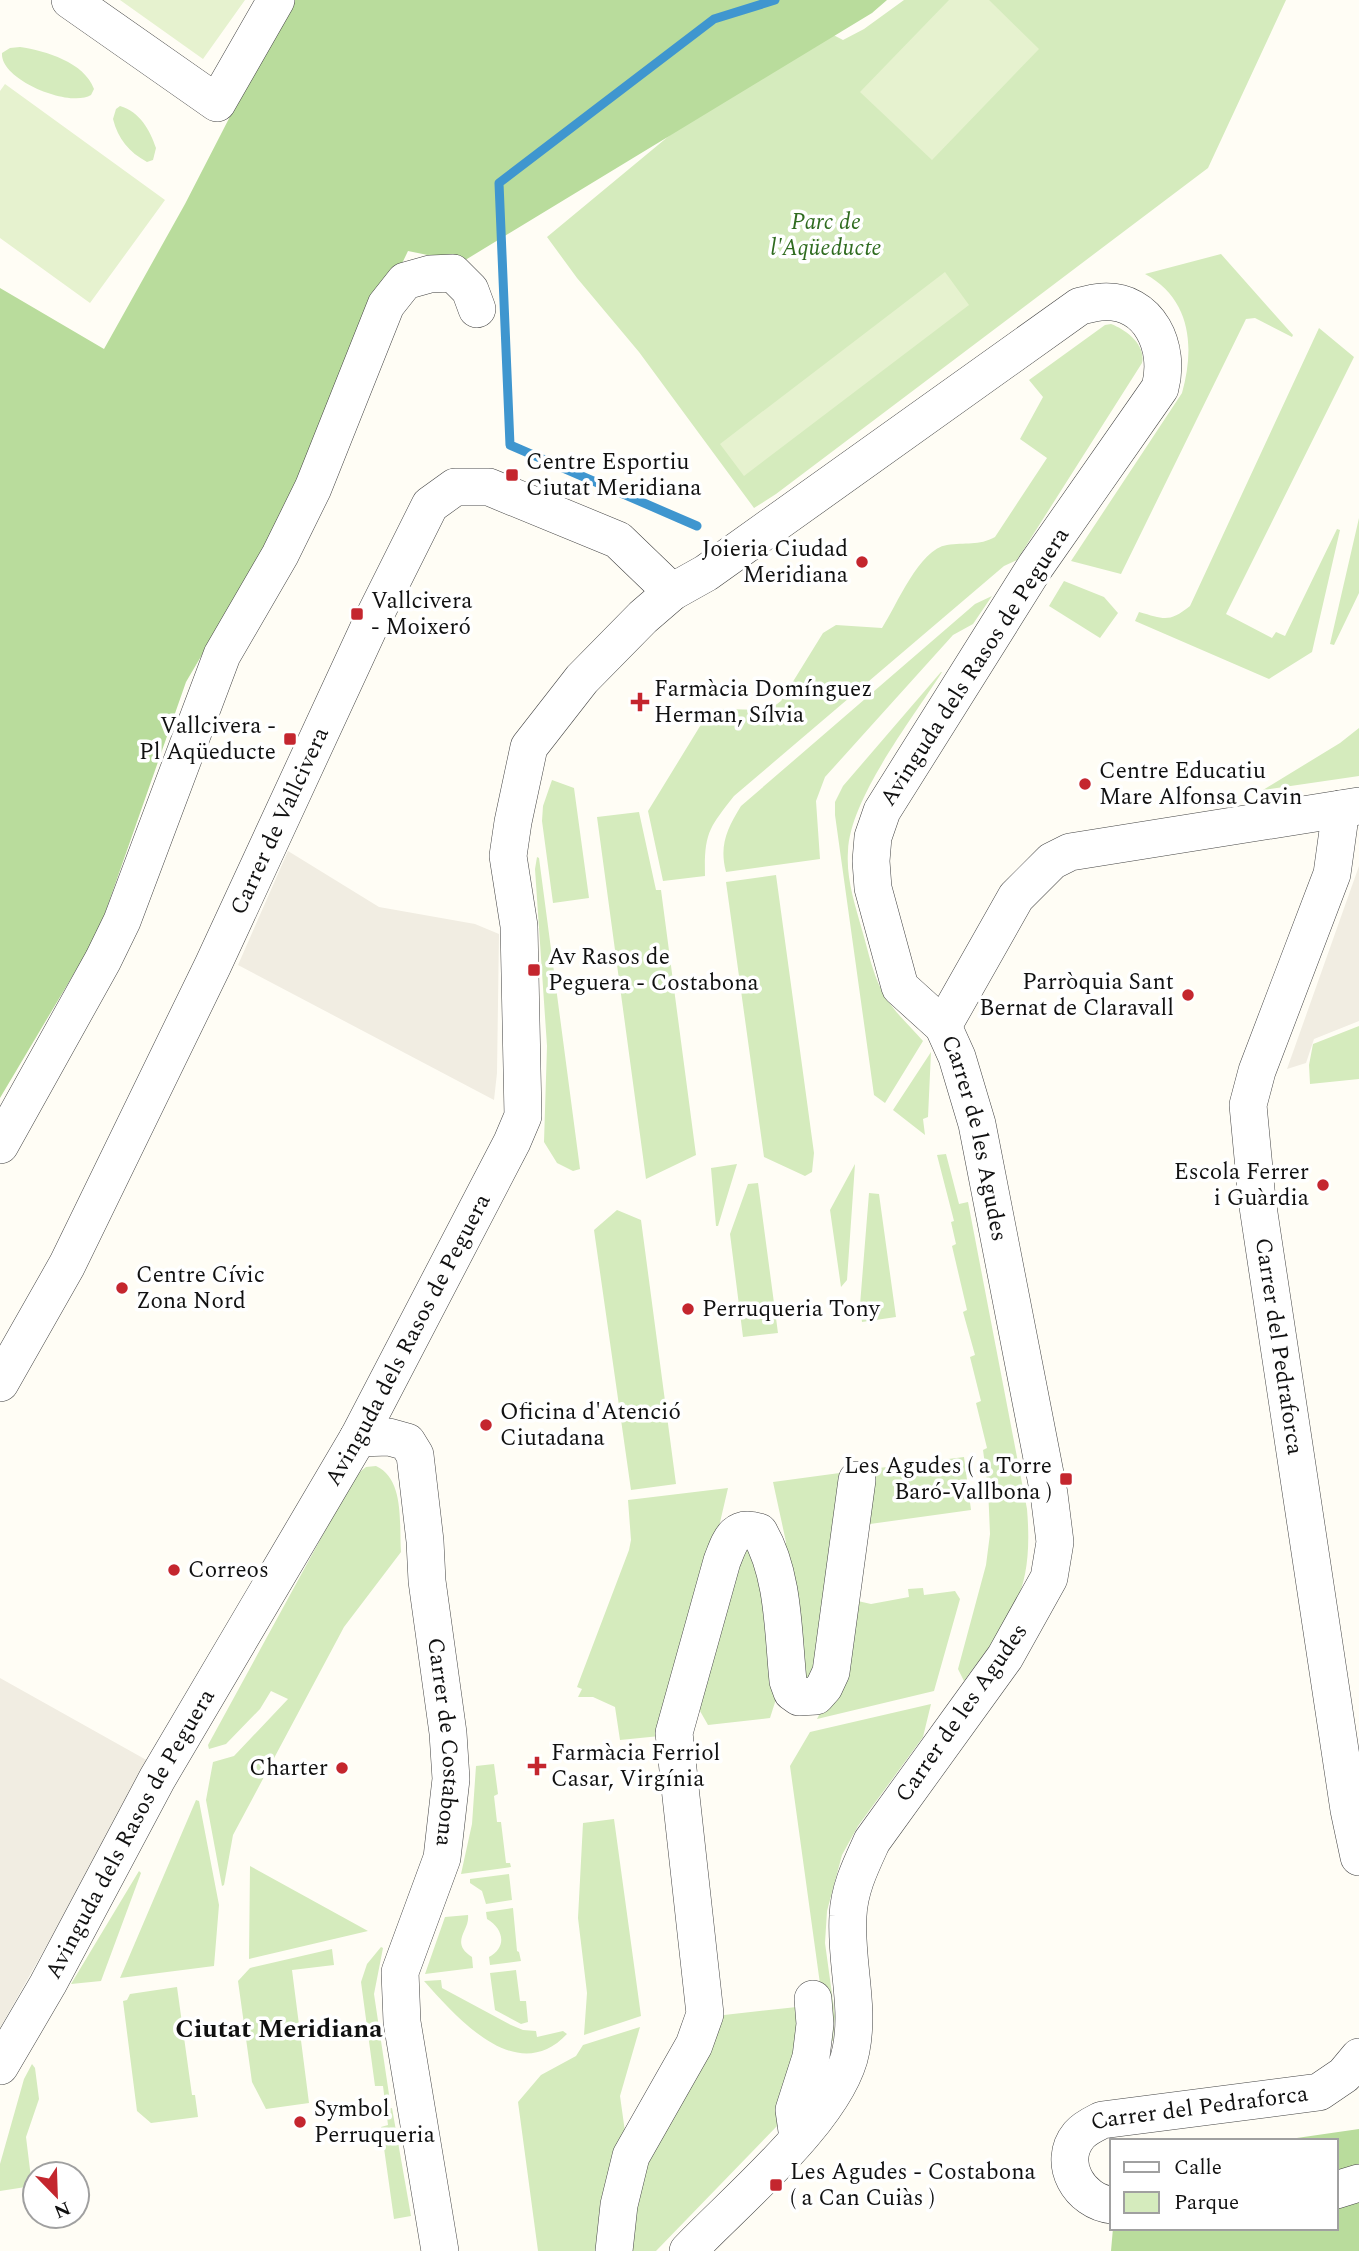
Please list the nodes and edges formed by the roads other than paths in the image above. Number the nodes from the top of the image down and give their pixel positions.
1 (70, 0) edge
2 (276, 0) edge
3 (477, 309) dead end
4 (672, 592) junction
5 (1350, 808) edge
6 (943, 1026) junction
7 (0, 1145) edge
8 (0, 1383) edge
9 (358, 1438) junction
10 (857, 1480) dead end
11 (1354, 1808) edge
12 (1359, 1857) edge
13 (813, 1999) dead end
14 (1359, 2057) edge
15 (0, 2066) edge
16 (798, 2138) junction
17 (1359, 2183) edge
18 (1338, 2189) edge
19 (1110, 2204) edge
20 (440, 2251) edge
21 (614, 2251) edge
22 (688, 2251) edge

1 - 2 street
3 - 7 street
4 - 6 street, Avinguda dels Rasos de Peguera
4 - 8 street, Carrer de Vallcivera
4 - 9 street, Avinguda dels Rasos de Peguera
5 - 6 street
5 - 11 street, Carrer del Pedraforca
6 - 16 street, Carrer de les Agudes
9 - 15 street, Avinguda dels Rasos de Peguera
9 - 20 street, Carrer de Costabona
10 - 21 street
11 - 12 street, Carrer del Pedraforca
13 - 16 street
14 - 19 street, Carrer del Pedraforca
16 - 22 street, Carrer de les Agudes
17 - 18 street

